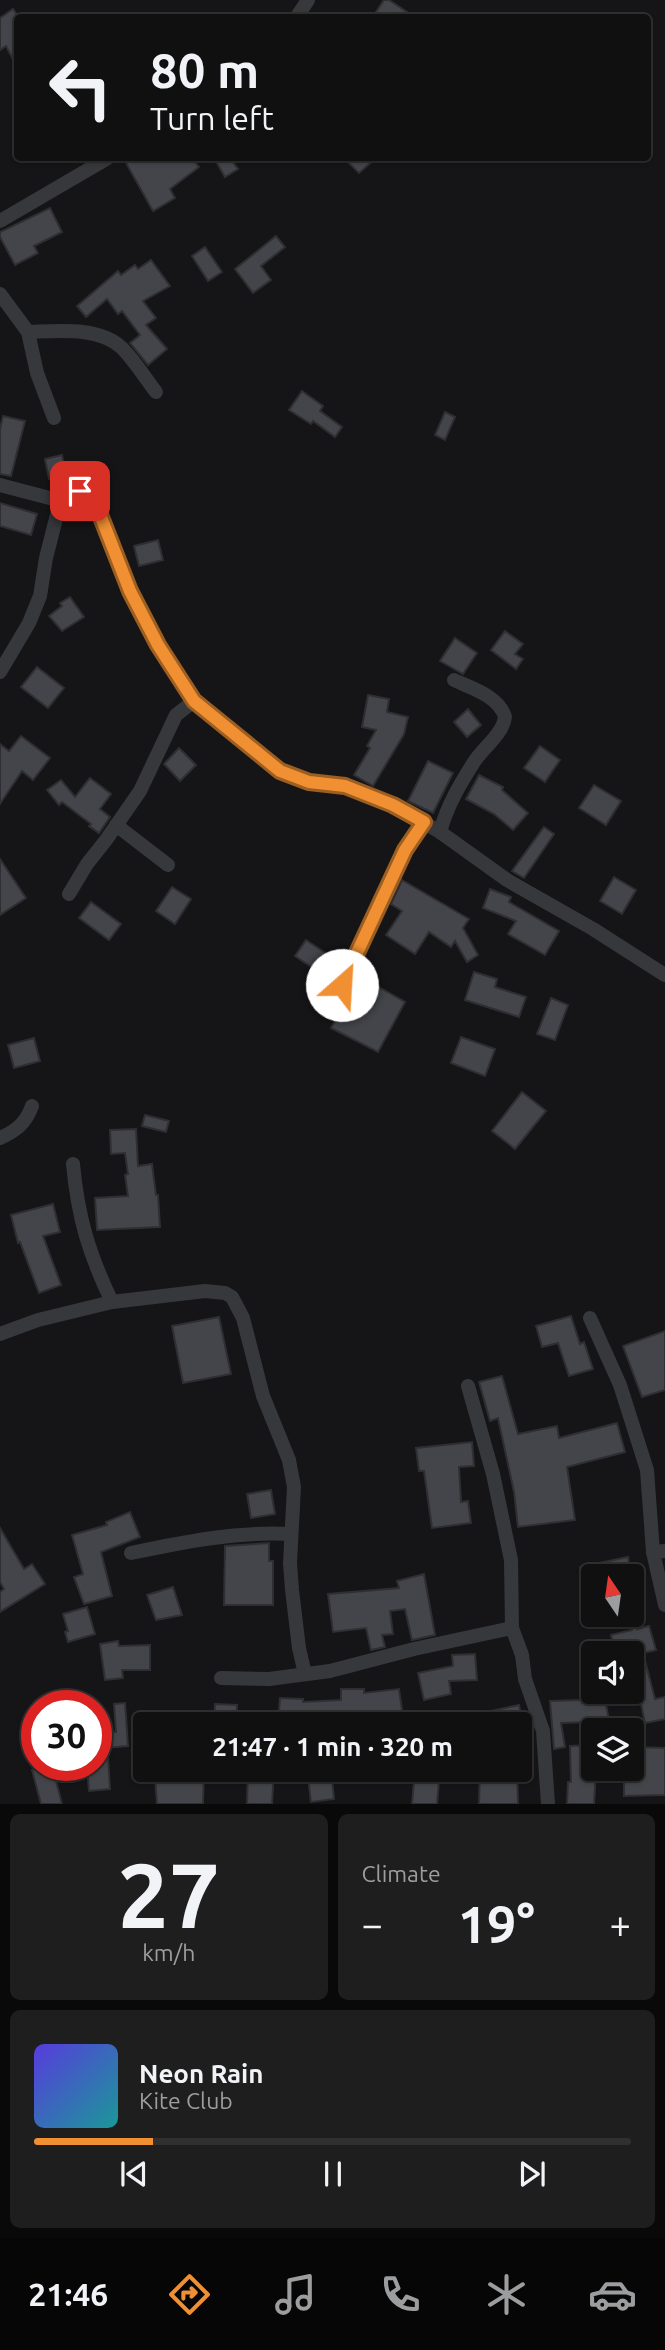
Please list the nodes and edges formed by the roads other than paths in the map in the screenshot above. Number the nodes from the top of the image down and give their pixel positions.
1 (103, 161) edge
2 (0, 221) edge
3 (0, 294) edge
4 (28, 332) junction
5 (156, 392) dead end
6 (54, 418) dead end
7 (0, 485) edge
8 (61, 501) junction
9 (0, 672) edge
10 (454, 680) dead end
11 (194, 701) junction
12 (424, 822) junction
13 (116, 825) junction
14 (440, 832) junction
15 (168, 864) dead end
16 (69, 894) dead end
17 (665, 975) edge
18 (342, 985) dead end
19 (32, 1106) dead end
20 (0, 1138) edge
21 (73, 1164) dead end
22 (112, 1302) junction
23 (590, 1318) dead end
24 (0, 1334) edge
25 (468, 1386) dead end
26 (291, 1534) junction
27 (659, 1552) edge
28 (131, 1553) dead end
29 (665, 1605) edge
30 (512, 1628) junction
31 (305, 1674) junction
32 (221, 1678) dead end
33 (548, 1804) edge

1 - 2 street
3 - 4 street
4 - 5 street
4 - 6 street
7 - 8 street
8 - 9 street
8 - 11 street
10 - 14 street
11 - 12 street
11 - 13 street
12 - 14 street
12 - 18 street
13 - 15 street
13 - 16 street
14 - 17 street
19 - 20 street
21 - 22 street
22 - 24 street
22 - 26 street
23 - 27 street
25 - 30 street
26 - 28 street
26 - 31 street
27 - 29 street
30 - 31 street
30 - 33 street
31 - 32 street

